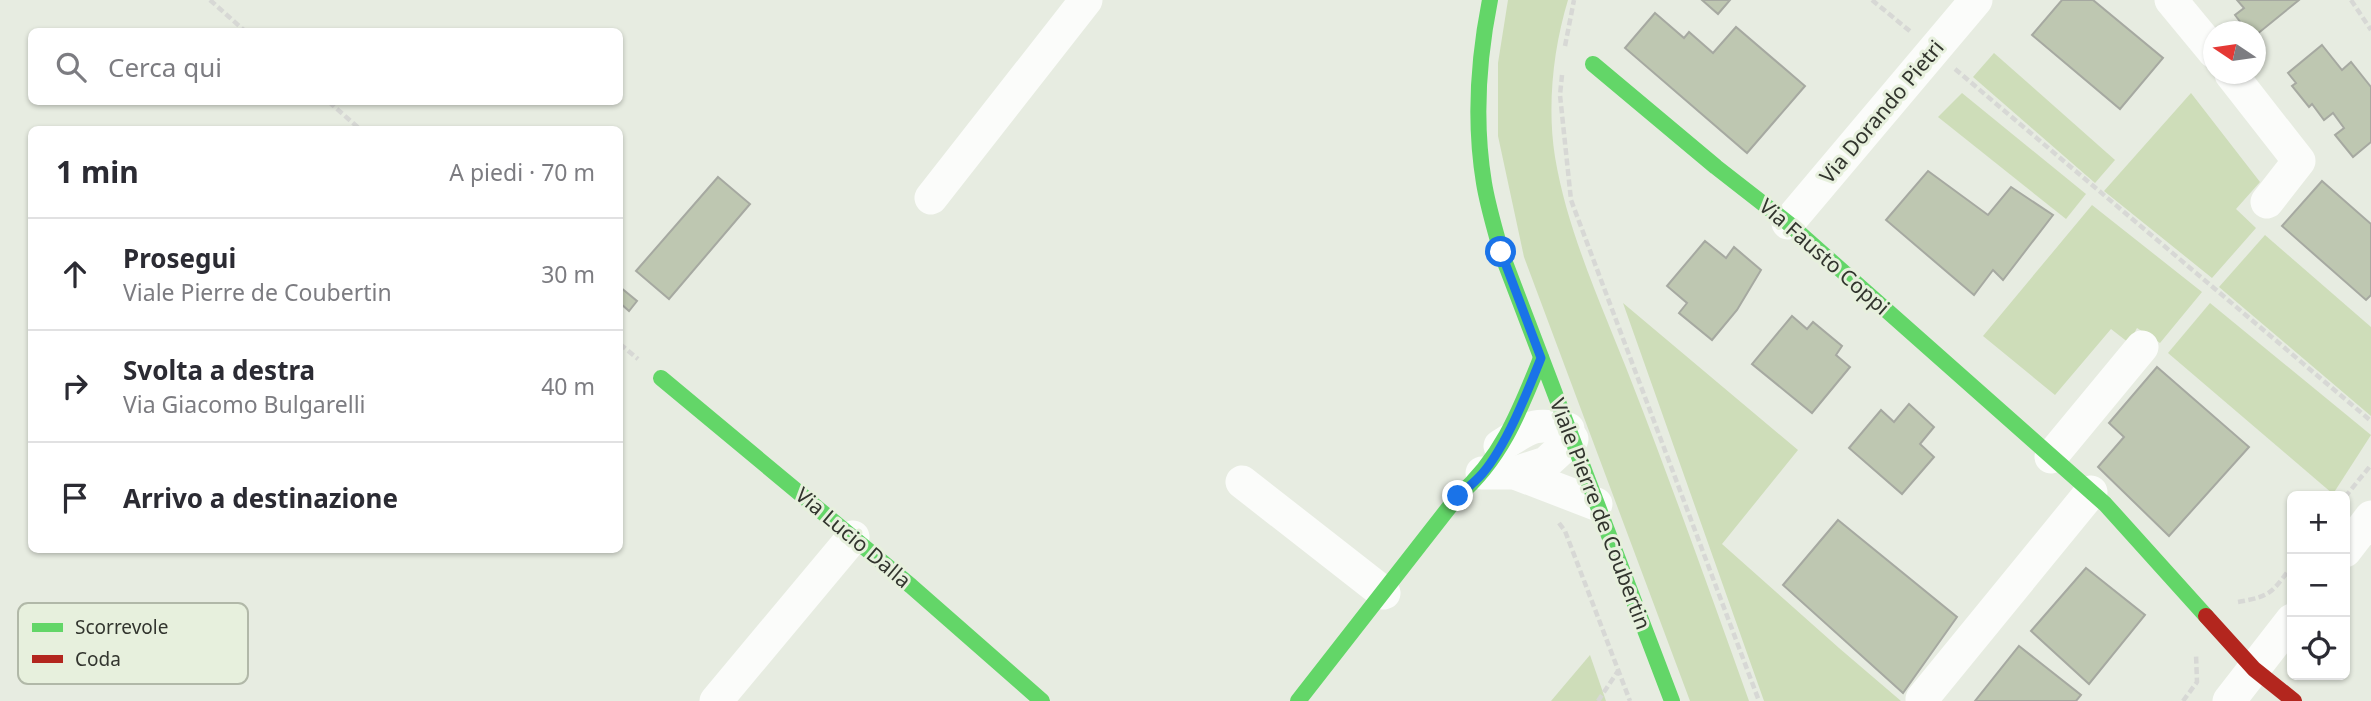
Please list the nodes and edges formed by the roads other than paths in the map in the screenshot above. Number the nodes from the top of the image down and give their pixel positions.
1 (1086, 0) edge
2 (1490, 0) edge
3 (1976, 0) edge
4 (2171, 0) edge
5 (2203, 39) edge
6 (1592, 64) dead end
7 (2239, 84) edge
8 (931, 198) dead end
9 (2267, 202) dead end
10 (1788, 223) junction
11 (2142, 347) dead end
12 (1541, 358) junction
13 (661, 378) dead end
14 (1570, 434) junction
15 (2051, 457) junction
16 (1508, 459) junction
17 (1482, 474) joint
18 (1242, 482) dead end
19 (2091, 492) junction
20 (1596, 504) junction
21 (2371, 517) edge
22 (853, 537) junction
23 (2350, 544) edge
24 (1384, 593) junction
25 (2287, 626) edge
26 (2254, 669) junction
27 (1922, 699) dead end
28 (716, 701) edge
29 (1042, 701) edge
30 (1298, 701) edge
31 (1672, 701) edge
32 (2229, 701) edge
33 (2294, 701) edge

1 - 8 street
2 - 12 street, Viale Pierre de Coubertin
3 - 10 street, Via Dorando Pietri
4 - 5 street
6 - 10 street, Via Fausto Coppi
7 - 9 street
10 - 15 street, Via Fausto Coppi
11 - 15 street
12 - 14 street, Viale Pierre de Coubertin
12 - 16 street
13 - 22 street, Via Lucio Dalla
14 - 16 street
14 - 20 street, Viale Pierre de Coubertin
15 - 19 street, Via Fausto Coppi
16 - 17 street
16 - 20 street
17 - 24 street
18 - 24 street
19 - 26 street, Via Fausto Coppi
19 - 27 street
20 - 31 street, Viale Pierre de Coubertin
21 - 23 street
22 - 28 street
22 - 29 street, Via Lucio Dalla
24 - 30 street
25 - 26 street
26 - 32 street
26 - 33 street, Via Fausto Coppi

